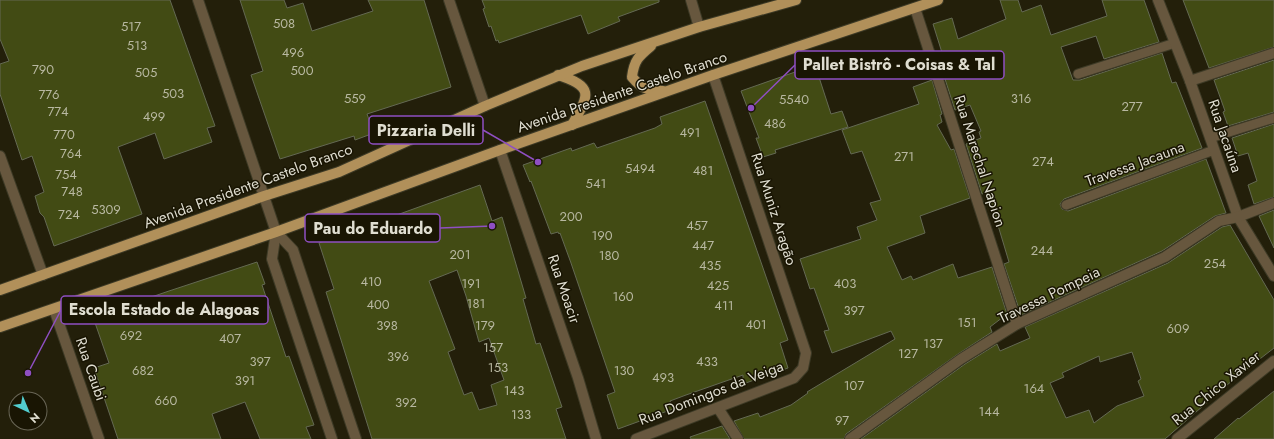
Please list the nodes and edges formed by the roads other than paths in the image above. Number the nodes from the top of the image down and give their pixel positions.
1 (198, 0) edge
2 (449, 0) edge
3 (691, 0) edge
4 (796, 0) edge
5 (938, 0) edge
6 (1158, 0) edge
7 (915, 8) junction
8 (700, 27) junction
9 (655, 42) junction
10 (1175, 43) junction
11 (1274, 53) edge
12 (1078, 74) dead end
13 (558, 75) junction
14 (714, 75) junction
15 (1190, 81) junction
16 (668, 91) junction
17 (485, 106) junction
18 (1274, 118) edge
19 (572, 125) junction
20 (1210, 138) junction
21 (500, 150) junction
22 (1214, 150) junction
23 (0, 156) edge
24 (264, 196) junction
25 (1274, 203) edge
26 (1066, 205) dead end
27 (1238, 217) junction
28 (276, 232) junction
29 (43, 275) junction
30 (1274, 276) edge
31 (0, 290) edge
32 (54, 309) junction
33 (1017, 324) junction
34 (0, 327) edge
35 (806, 354) joint
36 (1274, 361) edge
37 (718, 408) junction
38 (99, 439) edge
39 (332, 439) edge
40 (356, 439) edge
41 (596, 439) edge
42 (636, 439) edge
43 (738, 439) edge
44 (850, 439) edge
45 (1178, 439) edge

1 - 24 street
2 - 17 street
3 - 8 street
4 - 8 main road, Avenida Presidente Castelo Branco
5 - 7 main road, Avenida Presidente Castelo Branco
6 - 10 street, Rua Jacaúna
7 - 14 main road, Avenida Presidente Castelo Branco
7 - 33 street, Rua Marechal Napion
8 - 9 main road, Avenida Presidente Castelo Branco
9 - 13 main road, Avenida Presidente Castelo Branco
9 - 16 main road
10 - 12 lane
10 - 15 street, Rua Jacaúna
11 - 15 street
13 - 17 main road, Avenida Presidente Castelo Branco
13 - 19 main road
14 - 16 main road, Avenida Presidente Castelo Branco
14 - 35 street, Rua Muniz Aragão
15 - 20 street, Rua Jacaúna
16 - 19 main road, Avenida Presidente Castelo Branco
17 - 24 main road, Avenida Presidente Castelo Branco
18 - 20 lane
19 - 21 main road, Avenida Presidente Castelo Branco
20 - 22 street, Rua Jacaúna
21 - 28 main road, Avenida Presidente Castelo Branco
21 - 41 street, Rua Moacir
22 - 26 lane, Travessa Jacauna
22 - 27 street, Rua Jacaúna
23 - 29 street
24 - 28 street
24 - 29 main road, Avenida Presidente Castelo Branco
25 - 27 street, Travessa Pompeia
27 - 30 street, Rua Jacaúna
27 - 33 street, Travessa Pompeia
28 - 32 main road, Avenida Presidente Castelo Branco
28 - 39 street
28 - 40 street
29 - 31 main road, Avenida Presidente Castelo Branco
32 - 34 main road, Avenida Presidente Castelo Branco
32 - 38 street, Rua Caubi
33 - 44 street, Travessa Pompeia
35 - 37 street, Rua Domingos da Veiga
36 - 45 street, Rua Chico Xavier
37 - 42 street, Rua Domingos da Veiga
37 - 43 street

